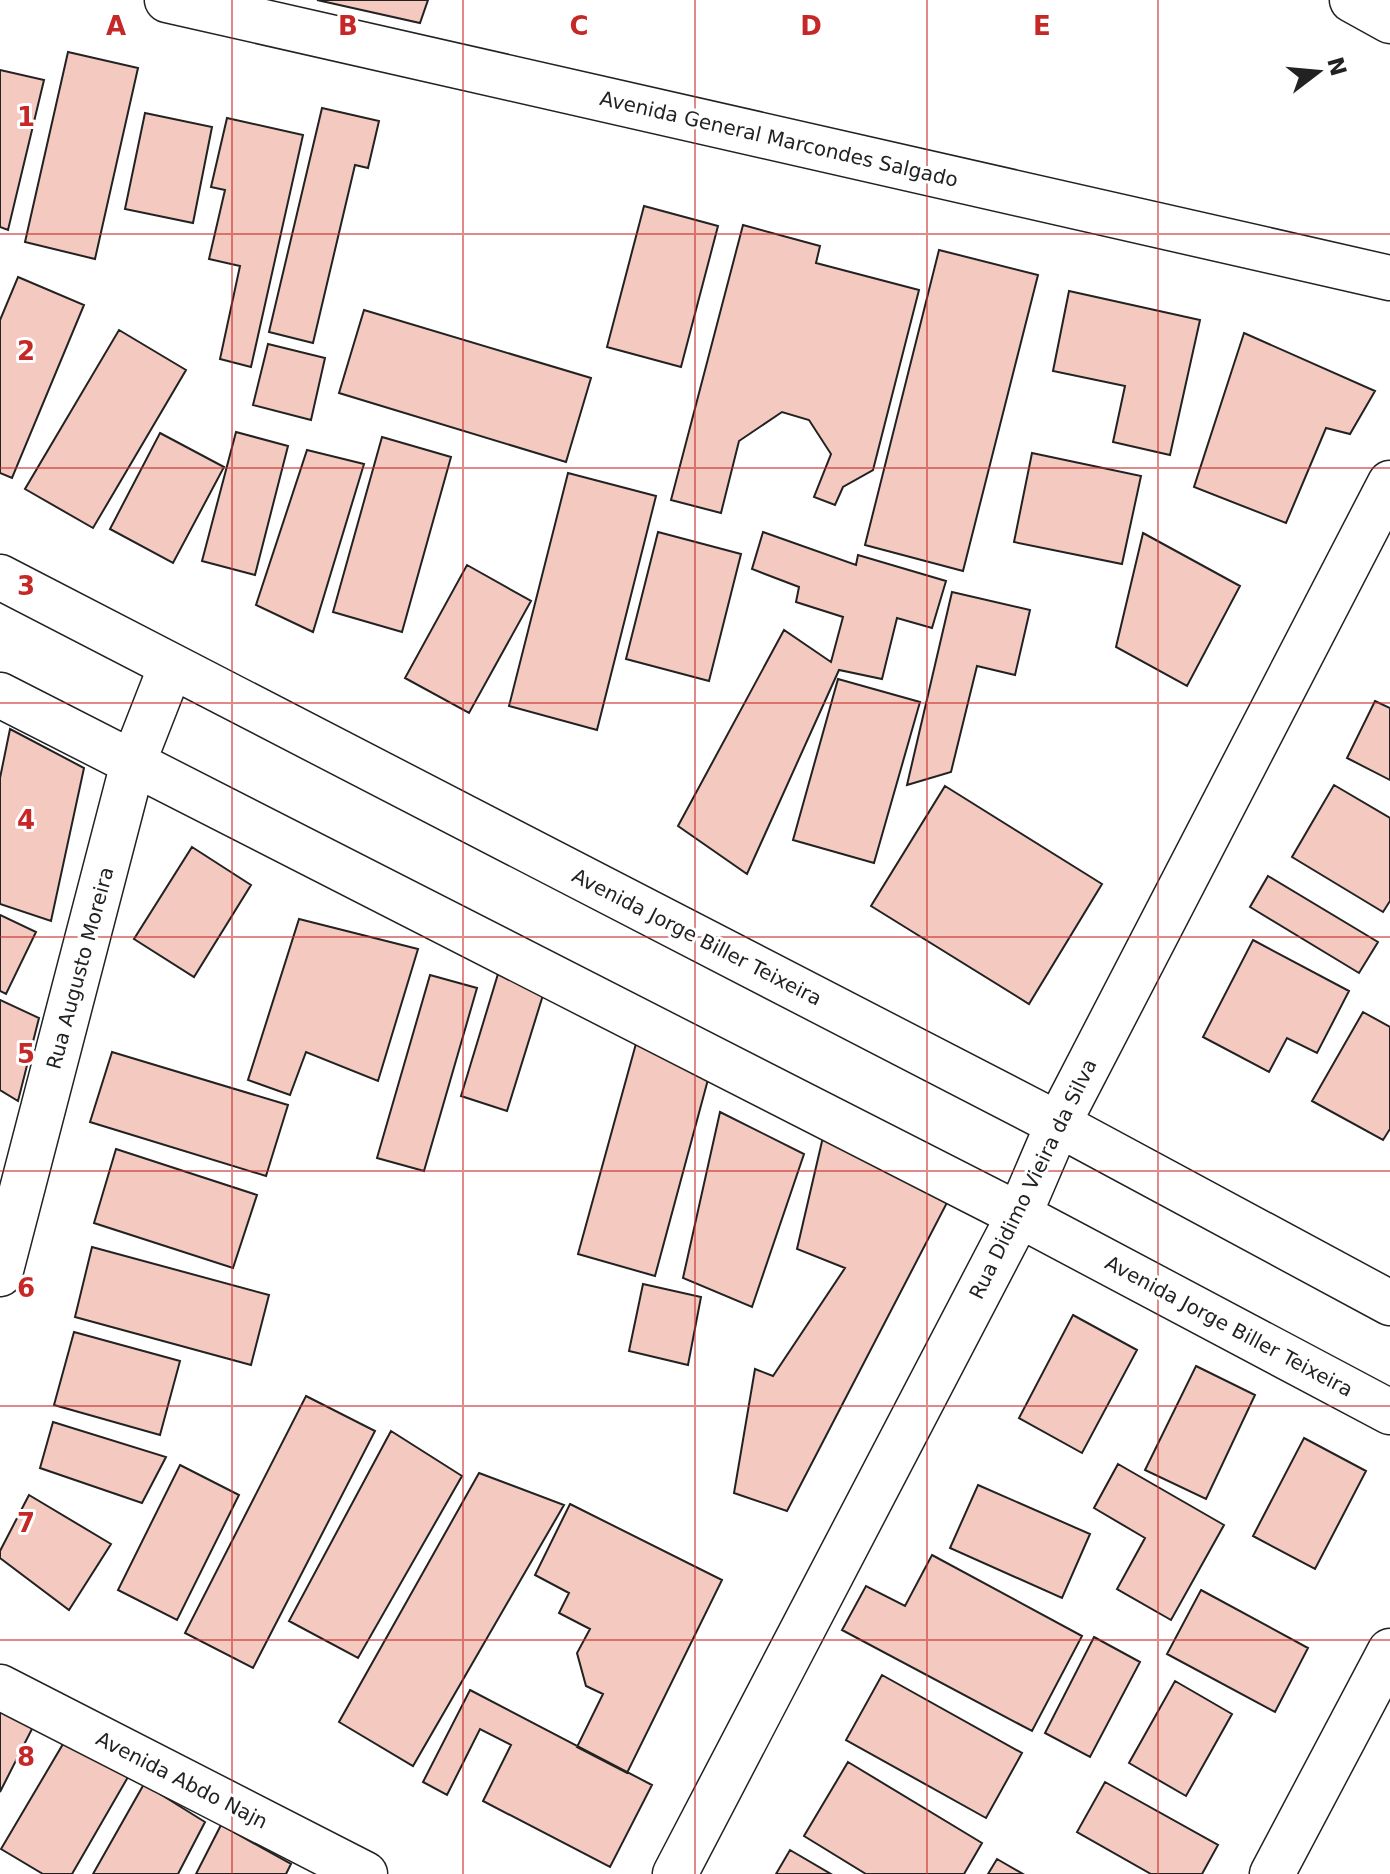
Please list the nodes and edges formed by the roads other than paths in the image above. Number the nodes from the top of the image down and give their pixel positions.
1 (167, 0) edge
2 (1352, 0) edge
3 (1390, 21) edge
4 (1390, 278) edge
5 (1390, 483) edge
6 (0, 577) edge
7 (171, 666) junction
8 (0, 695) edge
9 (133, 763) junction
10 (1058, 1124) junction
11 (1019, 1215) junction
12 (0, 1274) edge
13 (1390, 1303) edge
14 (1390, 1412) edge
15 (1390, 1651) edge
16 (0, 1687) edge
17 (365, 1874) edge
18 (675, 1874) edge
19 (1272, 1874) edge

1 - 4 street, Avenida General Marcondes Salgado
2 - 3 street
5 - 10 street, Rua Didimo Vieira da Silva
6 - 7 street, Avenida Jorge Biller Teixeira
7 - 9 street, Rua Augusto Moreira
7 - 10 street, Avenida Jorge Biller Teixeira
8 - 9 street, Avenida Jorge Biller Teixeira
9 - 11 street, Avenida Jorge Biller Teixeira
9 - 12 street, Rua Augusto Moreira
10 - 11 street, Rua Didimo Vieira da Silva
10 - 13 street, Avenida Jorge Biller Teixeira
11 - 14 street, Avenida Jorge Biller Teixeira
11 - 18 street, Rua Didimo Vieira da Silva
15 - 19 street
16 - 17 street, Avenida Abdo Najn

